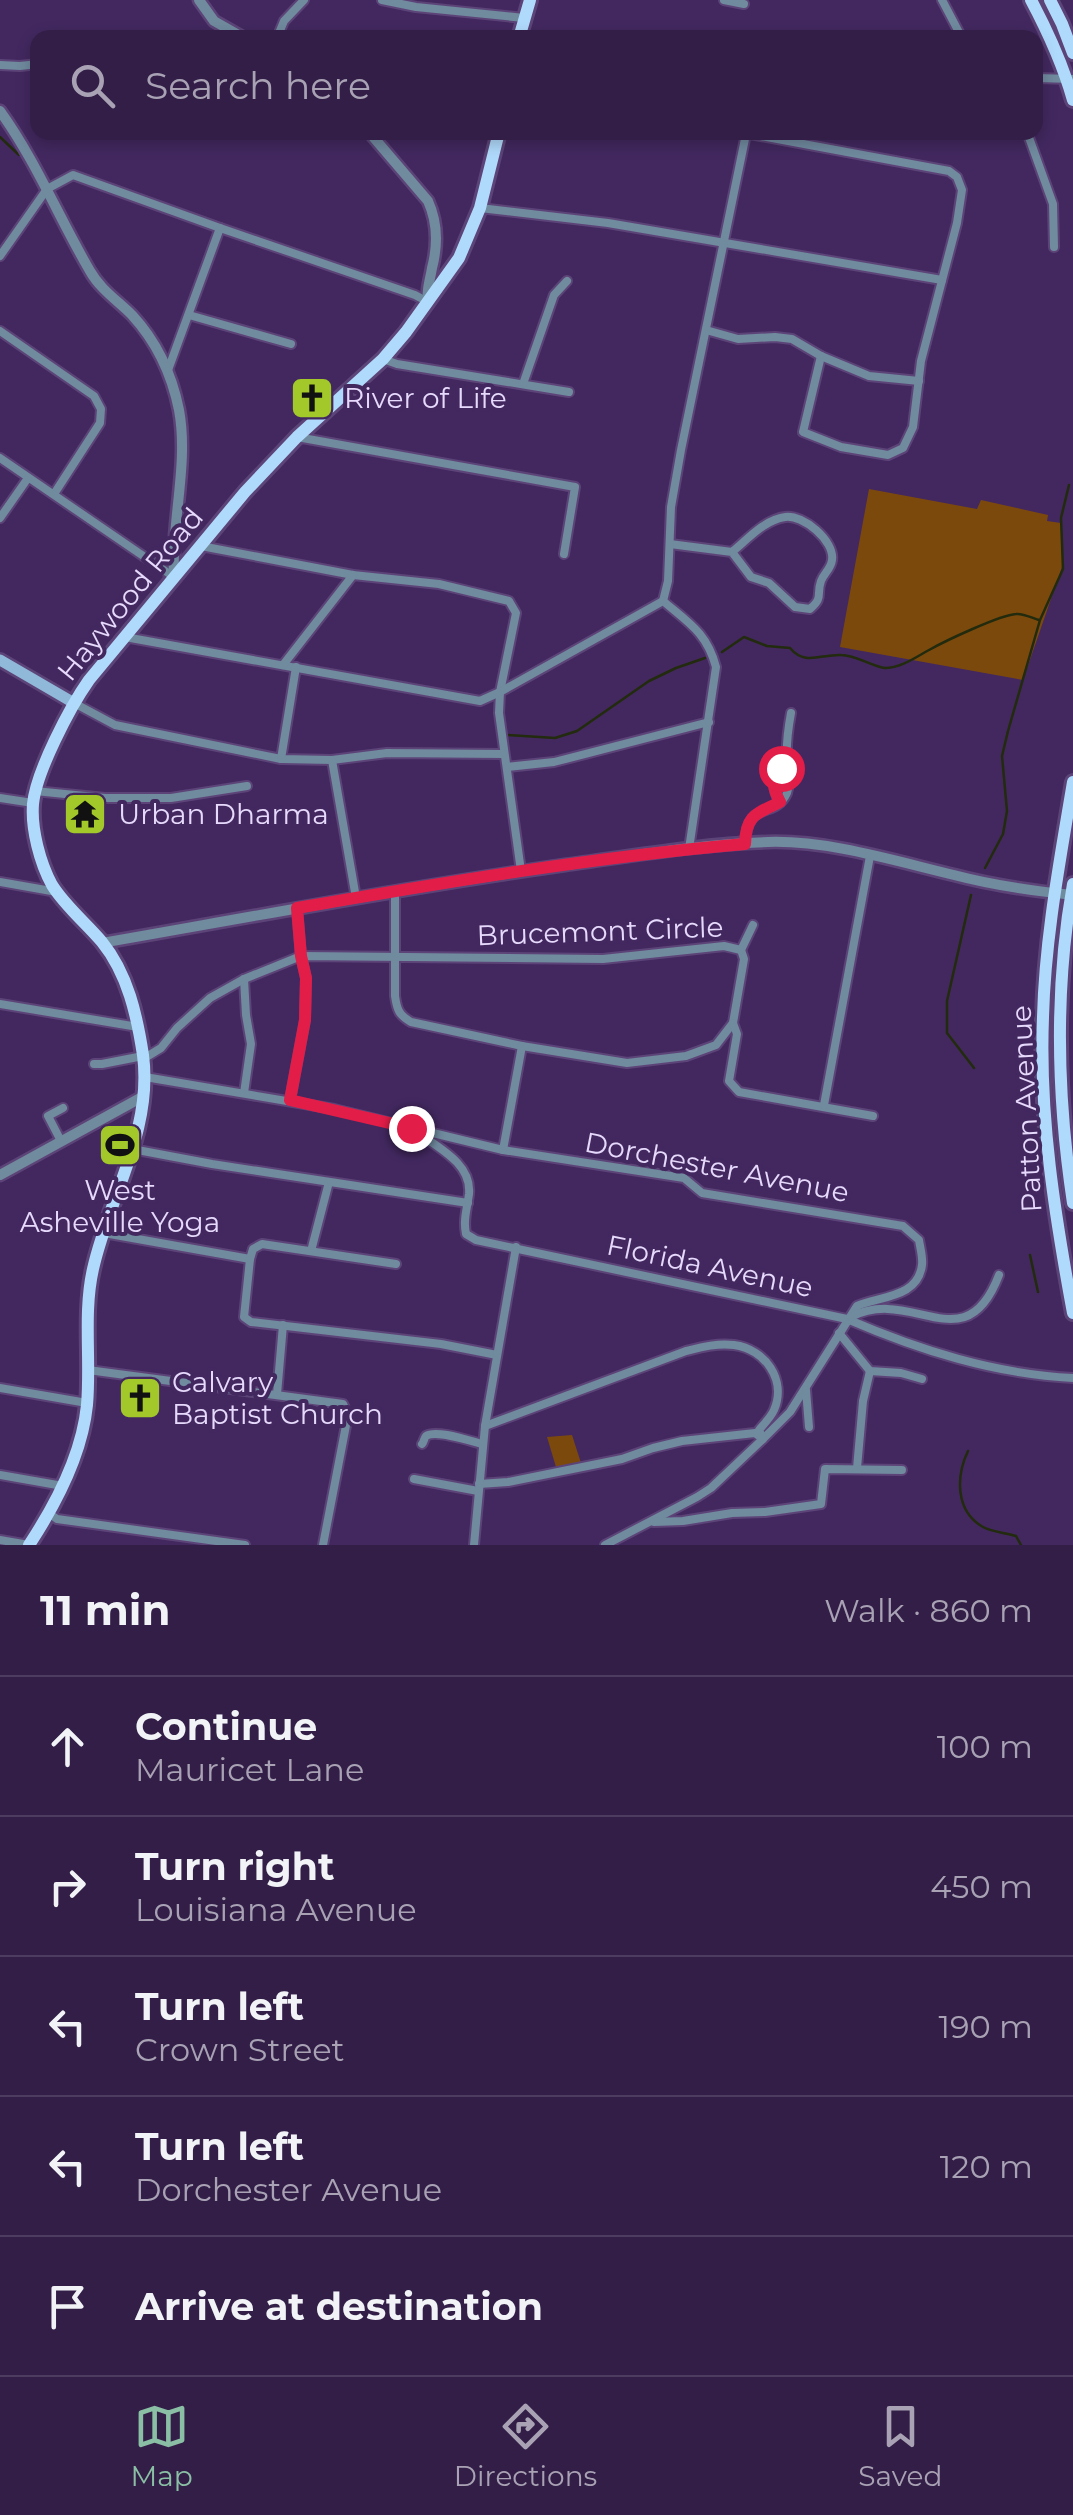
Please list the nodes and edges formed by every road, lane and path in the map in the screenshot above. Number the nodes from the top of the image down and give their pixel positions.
1 (200, 0) edge
2 (304, 0) edge
3 (382, 0) edge
4 (530, 0) edge
5 (724, 0) edge
6 (942, 0) edge
7 (1031, 0) edge
8 (1050, 0) edge
9 (417, 4) edge
10 (744, 4) dead end
11 (524, 18) junction
12 (227, 30) edge
13 (280, 30) edge
14 (521, 30) edge
15 (958, 30) edge
16 (1073, 53) edge
17 (0, 65) edge
18 (30, 65) edge
19 (1043, 78) edge
20 (1070, 78) edge
21 (1073, 100) edge
22 (0, 111) edge
23 (376, 140) edge
24 (497, 140) edge
25 (742, 140) edge
26 (794, 140) edge
27 (1030, 140) edge
28 (47, 189) junction
29 (480, 208) junction
30 (220, 228) junction
31 (724, 244) junction
32 (1054, 247) dead end
33 (0, 256) edge
34 (942, 280) junction
35 (567, 281) dead end
36 (428, 302) junction
37 (189, 315) junction
38 (706, 330) junction
39 (0, 331) edge
40 (292, 344) dead end
41 (820, 356) junction
42 (383, 358) junction
43 (168, 370) junction
44 (918, 381) junction
45 (524, 384) junction
46 (570, 392) dead end
47 (297, 437) junction
48 (0, 458) edge
49 (28, 478) junction
50 (54, 494) junction
51 (0, 518) edge
52 (670, 544) junction
53 (201, 546) junction
54 (732, 552) junction
55 (564, 554) dead end
56 (353, 575) junction
57 (174, 577) junction
58 (663, 601) junction
59 (125, 637) junction
60 (0, 660) edge
61 (283, 665) junction
62 (296, 667) junction
63 (500, 692) junction
64 (74, 703) junction
65 (791, 713) dead end
66 (710, 722) junction
67 (504, 754) junction
68 (281, 758) junction
69 (332, 760) junction
70 (787, 764) junction
71 (507, 767) junction
72 (1073, 782) edge
73 (247, 786) dead end
74 (34, 797) junction
75 (0, 798) edge
76 (780, 802) junction
77 (745, 844) junction
78 (690, 849) junction
79 (870, 856) junction
80 (521, 871) junction
81 (0, 882) edge
82 (1072, 891) edge
83 (57, 892) junction
84 (395, 892) junction
85 (1054, 893) junction
86 (356, 898) junction
87 (297, 908) junction
88 (753, 925) dead end
89 (102, 943) junction
90 (740, 950) junction
91 (301, 956) junction
92 (396, 958) junction
93 (244, 980) junction
94 (0, 1004) edge
95 (733, 1023) junction
96 (138, 1027) junction
97 (522, 1046) junction
98 (1066, 1049) edge
99 (143, 1058) junction
100 (94, 1064) dead end
101 (145, 1077) junction
102 (244, 1093) junction
103 (144, 1096) junction
104 (290, 1100) junction
105 (824, 1106) junction
106 (63, 1108) dead end
107 (873, 1116) dead end
108 (411, 1128) junction
109 (61, 1142) junction
110 (132, 1148) junction
111 (504, 1150) junction
112 (0, 1175) edge
113 (329, 1182) junction
114 (468, 1202) junction
115 (1073, 1203) edge
116 (104, 1233) junction
117 (516, 1247) junction
118 (311, 1251) junction
119 (250, 1259) junction
120 (396, 1264) dead end
121 (999, 1275) dead end
122 (1073, 1314) edge
123 (847, 1319) junction
124 (283, 1324) junction
125 (839, 1333) junction
126 (496, 1355) junction
127 (88, 1370) junction
128 (870, 1370) junction
129 (922, 1378) dead end
130 (1073, 1378) edge
131 (0, 1388) edge
132 (806, 1390) junction
133 (276, 1394) junction
134 (87, 1404) junction
135 (484, 1426) junction
136 (809, 1427) dead end
137 (763, 1439) junction
138 (422, 1444) dead end
139 (482, 1444) junction
140 (856, 1468) junction
141 (902, 1470) dead end
142 (0, 1475) edge
143 (414, 1479) dead end
144 (62, 1486) junction
145 (478, 1487) junction
146 (50, 1514) junction
147 (650, 1522) junction
148 (154, 1532) junction
149 (0, 1540) edge
150 (29, 1545) edge
151 (151, 1545) edge
152 (245, 1545) edge
153 (323, 1545) edge
154 (474, 1545) edge
155 (605, 1545) edge

1 - 12 street
2 - 13 street
3 - 9 street
4 - 11 main road
5 - 10 street
6 - 15 street
7 - 20 main road
8 - 16 main road
9 - 11 street
11 - 14 main road
17 - 18 street
19 - 20 street
20 - 21 main road
22 - 28 street
23 - 36 street
24 - 29 main road, Haywood Road
25 - 31 street
26 - 34 street
27 - 32 street
28 - 30 street
28 - 33 street
28 - 43 street
29 - 31 street
29 - 36 main road, Haywood Road
30 - 36 street
30 - 37 street
31 - 34 street
31 - 38 street
34 - 44 street
35 - 45 street
36 - 42 main road, Haywood Road
37 - 40 street
37 - 43 street
38 - 41 street
38 - 52 street
39 - 50 street
41 - 44 street
41 - 44 street
42 - 45 street
42 - 47 main road, Haywood Road
43 - 57 street
45 - 46 street
47 - 53 main road, Haywood Road
47 - 55 street
48 - 49 street
49 - 50 street
49 - 51 street
50 - 57 street
52 - 54 street
52 - 58 street
53 - 56 street
53 - 57 main road, Haywood Road
54 - 54 street
56 - 61 street
56 - 63 street
57 - 59 main road, Haywood Road
58 - 63 street
58 - 66 street
59 - 61 street
59 - 64 main road, Haywood Road
60 - 64 main road
61 - 62 street
62 - 63 street
62 - 68 street
63 - 67 street
64 - 68 street
64 - 74 main road, Haywood Road
65 - 70 street
66 - 71 street
66 - 78 street
67 - 69 street
67 - 71 street
68 - 69 street
69 - 86 street
70 - 76 street
70 - 76 street
71 - 80 street
72 - 85 main road, Patton Avenue
73 - 74 street
74 - 75 street
74 - 83 main road
76 - 77 street
77 - 78 street
77 - 79 street
78 - 80 street
79 - 85 street
79 - 105 street
80 - 84 street
81 - 83 street
82 - 85 street
82 - 98 main road, Patton Avenue
83 - 89 main road
84 - 86 street
84 - 92 street
85 - 122 main road, Patton Avenue
86 - 87 street
87 - 89 street
87 - 91 street
88 - 90 street
89 - 96 main road
90 - 92 street, Brucemont Circle
90 - 95 street, Brucemont Circle
91 - 92 street, Brucemont Circle
91 - 93 street
91 - 104 street
92 - 97 street
93 - 99 street
93 - 102 street
94 - 96 street
95 - 97 street
95 - 105 street, Brucemont Circle
96 - 99 main road
97 - 111 street
98 - 115 main road, Patton Avenue
99 - 100 street
99 - 101 main road
101 - 102 street, Dorchester Avenue
101 - 103 main road
102 - 104 street, Dorchester Avenue
103 - 109 street
103 - 110 main road
104 - 108 street, Dorchester Avenue
105 - 107 street
106 - 109 street
108 - 111 street, Dorchester Avenue
108 - 114 street, Florida Avenue
109 - 112 street
110 - 113 street
110 - 116 main road
111 - 123 street, Dorchester Avenue
113 - 114 street
113 - 118 street
114 - 117 street, Florida Avenue
116 - 119 street
116 - 127 main road
117 - 123 street, Florida Avenue
117 - 126 street
118 - 119 street
118 - 120 street
119 - 124 street
121 - 123 street
123 - 125 street
123 - 130 street, Florida Avenue
124 - 126 street
124 - 133 street
125 - 128 street
125 - 132 street
126 - 135 street
127 - 133 street
127 - 134 main road
128 - 129 street
128 - 140 street
131 - 134 street
132 - 136 street
132 - 137 street
133 - 153 street
134 - 144 main road
135 - 137 street
135 - 139 street
137 - 145 street
137 - 147 street
138 - 139 street
139 - 145 street
140 - 141 street
140 - 147 street
142 - 144 street
143 - 145 street
144 - 146 main road
145 - 154 street
146 - 148 street
146 - 150 main road
147 - 155 street
148 - 151 street
148 - 152 street
149 - 150 street

